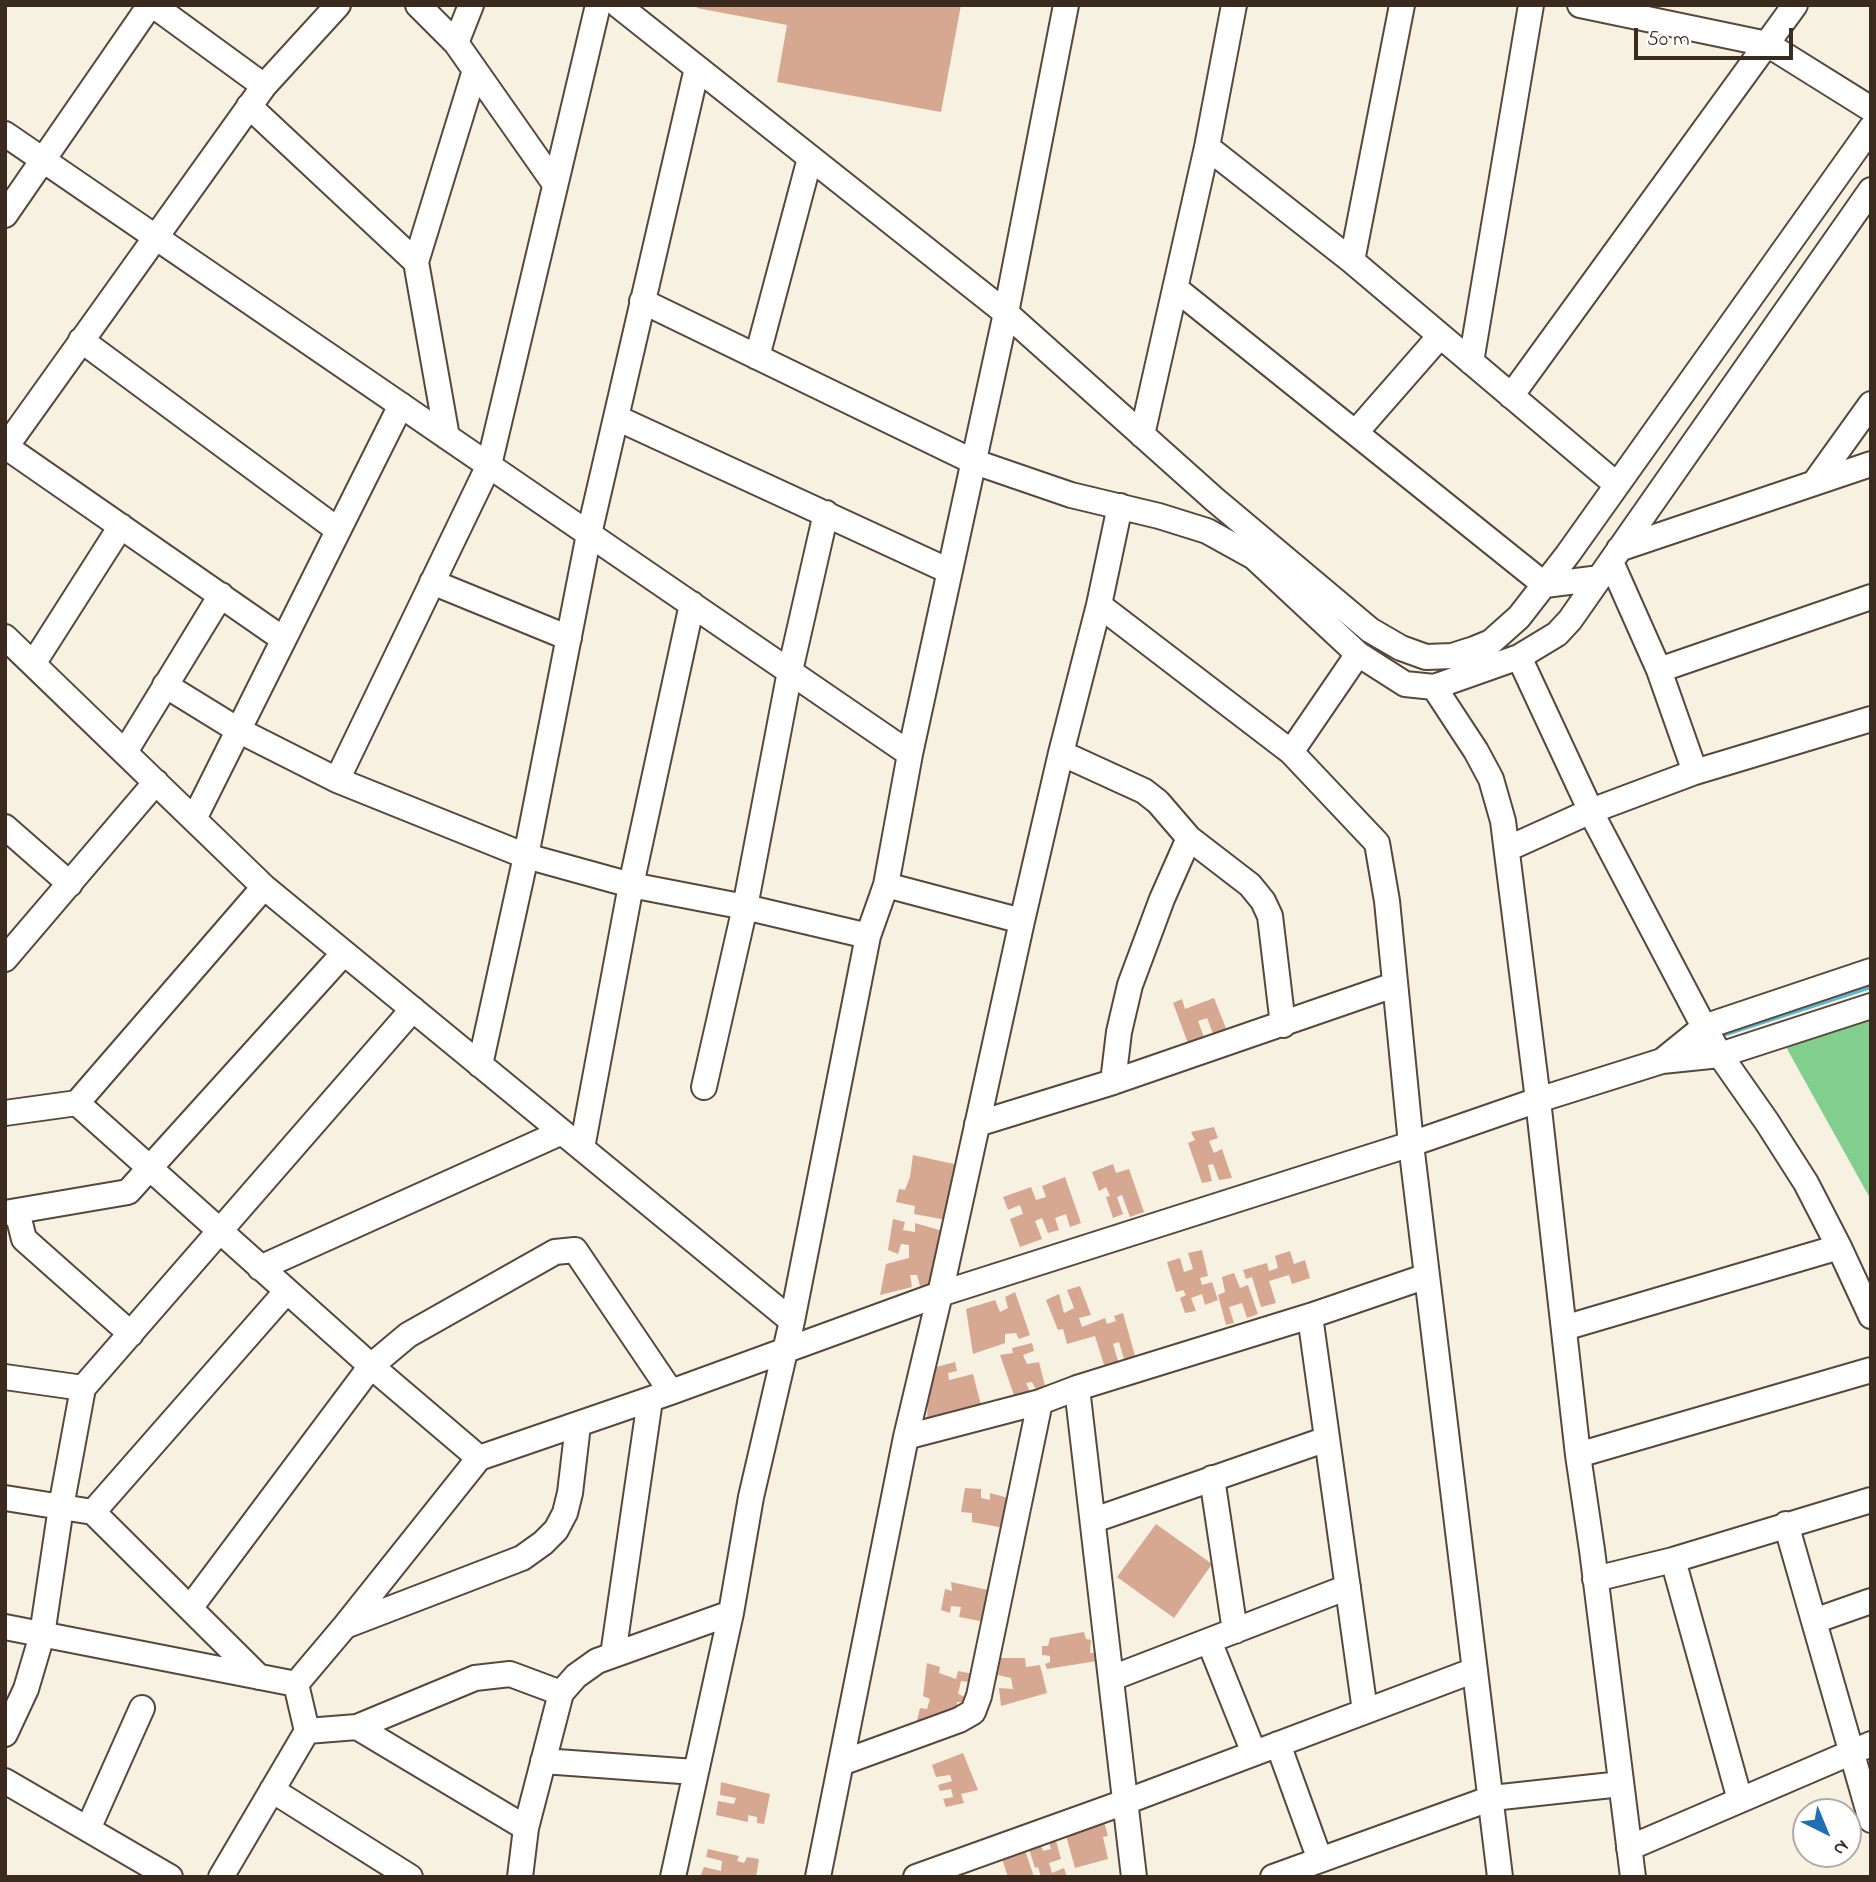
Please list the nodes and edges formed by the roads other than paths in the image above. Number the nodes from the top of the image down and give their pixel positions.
1 (152, 5) edge
2 (338, 5) edge
3 (418, 5) edge
4 (471, 5) edge
5 (598, 5) edge
6 (618, 5) edge
7 (1066, 5) edge
8 (1234, 5) edge
9 (1402, 5) edge
10 (1531, 5) edge
11 (1580, 5) edge
12 (1795, 5) edge
13 (456, 43) junction
14 (1767, 44) junction
15 (697, 68) junction
16 (475, 70) junction
17 (264, 86) junction
18 (249, 106) junction
19 (1871, 109) edge
20 (1871, 128) edge
21 (5, 134) edge
22 (1207, 147) junction
23 (810, 158) junction
24 (43, 160) junction
25 (555, 184) junction
26 (1871, 190) edge
27 (5, 215) edge
28 (155, 236) junction
29 (1352, 261) junction
30 (416, 262) junction
31 (1175, 288) junction
32 (642, 301) junction
33 (1006, 313) junction
34 (1440, 336) junction
35 (81, 340) junction
36 (757, 357) junction
37 (1471, 362) junction
38 (1511, 396) junction
39 (1871, 404) edge
40 (401, 405) junction
41 (617, 418) junction
42 (1356, 432) junction
43 (1142, 435) junction
44 (447, 436) junction
45 (6, 447) edge
46 (972, 461) junction
47 (1871, 464) edge
48 (489, 465) junction
49 (1815, 482) junction
50 (1617, 485) junction
51 (1120, 506) junction
52 (826, 513) junction
53 (121, 526) junction
54 (338, 530) junction
55 (589, 534) junction
56 (1610, 563) junction
57 (949, 571) junction
58 (432, 582) junction
59 (1545, 585) junction
60 (221, 595) junction
61 (1871, 597) edge
62 (692, 604) junction
63 (1098, 605) junction
64 (5, 637) edge
65 (569, 638) junction
66 (283, 639) junction
67 (1358, 654) junction
68 (1519, 657) junction
69 (33, 664) junction
70 (1659, 670) junction
71 (790, 671) junction
72 (165, 685) junction
73 (1434, 687) junction
74 (1871, 719) edge
75 (237, 730) junction
76 (125, 752) junction
77 (1291, 752) junction
78 (1061, 753) junction
79 (910, 754) junction
80 (1695, 772) junction
81 (337, 780) junction
82 (156, 782) junction
83 (1591, 811) junction
84 (194, 819) junction
85 (5, 827) edge
86 (1189, 838) junction
87 (1507, 849) junction
88 (526, 856) junction
89 (70, 884) junction
90 (631, 885) junction
91 (886, 885) junction
92 (264, 887) junction
93 (745, 907) junction
94 (1022, 921) junction
95 (868, 936) junction
96 (344, 953) junction
97 (5, 959) edge
98 (1871, 971) edge
99 (1394, 985) junction
100 (1871, 1006) edge
101 (413, 1009) junction
102 (1283, 1025) junction
103 (1704, 1027) junction
104 (1720, 1055) junction
105 (1662, 1061) junction
106 (481, 1065) junction
107 (1113, 1082) junction
108 (704, 1087) dead end
109 (1538, 1100) junction
110 (77, 1103) junction
111 (5, 1113) edge
112 (977, 1124) junction
113 (562, 1132) junction
114 (1411, 1144) junction
115 (582, 1148) junction
116 (149, 1168) junction
117 (11, 1212) edge
118 (219, 1231) junction
119 (1839, 1247) junction
120 (260, 1268) junction
121 (1427, 1276) junction
122 (286, 1292) junction
123 (940, 1294) junction
124 (1310, 1316) junction
125 (1871, 1317) edge
126 (792, 1321) junction
127 (1564, 1328) junction
128 (131, 1334) junction
129 (784, 1350) junction
130 (371, 1366) junction
131 (1871, 1370) edge
132 (5, 1377) edge
133 (83, 1388) junction
134 (1077, 1388) junction
135 (661, 1396) junction
136 (1040, 1402) junction
137 (578, 1425) junction
138 (906, 1437) junction
139 (1327, 1439) junction
140 (1578, 1455) junction
141 (480, 1458) junction
142 (1212, 1478) junction
143 (5, 1498) edge
144 (1871, 1500) edge
145 (61, 1507) junction
146 (93, 1512) junction
147 (1094, 1520) junction
148 (1786, 1524) junction
149 (1673, 1560) junction
150 (1595, 1579) junction
151 (1348, 1587) junction
152 (1871, 1601) edge
153 (190, 1608) junction
154 (732, 1613) junction
155 (1814, 1621) junction
156 (345, 1626) junction
157 (5, 1627) edge
158 (1236, 1631) junction
159 (42, 1634) junction
160 (1209, 1641) junction
161 (613, 1655) junction
162 (1475, 1670) junction
163 (259, 1677) junction
164 (1112, 1678) junction
165 (296, 1684) junction
166 (561, 1693) junction
167 (142, 1708) dead end
168 (1365, 1711) junction
169 (357, 1727) junction
170 (307, 1731) junction
171 (5, 1734) edge
172 (1278, 1744) junction
173 (1861, 1748) edge
174 (1254, 1753) junction
175 (543, 1761) junction
176 (841, 1763) junction
177 (695, 1772) junction
178 (5, 1781) edge
179 (1621, 1784) junction
180 (272, 1790) junction
181 (1492, 1798) junction
182 (1740, 1800) junction
183 (1125, 1802) junction
184 (1871, 1820) edge
185 (526, 1828) junction
186 (88, 1829) junction
187 (1629, 1848) junction
188 (1320, 1860) junction
189 (968, 1868) edge
190 (170, 1877) edge
191 (222, 1877) edge
192 (410, 1877) edge
193 (520, 1877) edge
194 (673, 1877) edge
195 (818, 1877) edge
196 (916, 1877) edge
197 (1134, 1877) edge
198 (1273, 1877) edge
199 (1500, 1877) edge
200 (1633, 1877) edge

1 - 17 street
1 - 24 street
2 - 17 street
3 - 13 street
4 - 13 street
5 - 25 street
6 - 15 street
7 - 33 street
8 - 22 street
9 - 29 street
10 - 37 street
11 - 14 street
12 - 14 street
13 - 16 street
14 - 19 street
14 - 38 street
15 - 23 street
15 - 32 street
16 - 25 street
16 - 30 street
17 - 18 street
18 - 28 street
18 - 30 street
20 - 50 street
21 - 24 street
22 - 29 street
22 - 31 street
23 - 33 street
23 - 36 street
24 - 27 street
24 - 28 street
25 - 48 street
26 - 56 street
28 - 35 street
28 - 40 street
29 - 34 street
30 - 44 street
31 - 42 street
31 - 43 street
32 - 36 street
32 - 41 street
33 - 43 street
33 - 46 street
34 - 37 street
34 - 42 street
35 - 45 street
35 - 54 street
36 - 46 street
37 - 38 street
38 - 50 street
39 - 49 street
40 - 44 street
40 - 54 street
41 - 52 street
41 - 55 street
42 - 59 street
43 - 59 street
44 - 48 street
45 - 53 street
46 - 51 street
46 - 57 street
47 - 49 street
48 - 55 street
48 - 58 street
49 - 56 street
50 - 59 street
51 - 63 street
51 - 67 street
52 - 57 street
52 - 71 street
53 - 60 street
53 - 69 street
54 - 66 street
55 - 62 street
55 - 65 street
56 - 59 street
56 - 68 street
56 - 70 street
57 - 79 street
58 - 65 street
58 - 81 street
60 - 66 street
60 - 72 street
61 - 70 street
62 - 71 street
62 - 90 street
63 - 77 street
63 - 78 street
64 - 69 street
65 - 88 street
66 - 75 street
67 - 73 street
67 - 77 street
68 - 73 street
68 - 83 street
69 - 76 street
70 - 80 street
71 - 79 street
71 - 93 street
72 - 75 street
72 - 76 street
73 - 87 street
74 - 80 street
75 - 81 street
75 - 84 street
76 - 82 street
77 - 99 street
78 - 86 street
78 - 94 street
79 - 91 street
80 - 83 street
81 - 88 street
82 - 84 street
82 - 89 street
83 - 87 street
83 - 103 street
84 - 92 street
85 - 89 street
86 - 102 street
86 - 107 street
87 - 109 street
88 - 90 street
88 - 106 street
89 - 97 street
90 - 93 street
90 - 115 street
91 - 94 street
91 - 95 street
92 - 96 street
92 - 110 street
93 - 95 street
93 - 108 street
94 - 112 street
95 - 126 street
96 - 101 street
96 - 116 street
98 - 103 street
99 - 102 street
99 - 114 street
100 - 104 street
101 - 106 street
101 - 118 street
102 - 107 street
103 - 104 street
103 - 105 street
104 - 105 street
104 - 119 street
105 - 109 street
106 - 113 street
107 - 112 street
109 - 114 street
109 - 127 street
110 - 111 street
110 - 116 street
112 - 123 street
113 - 115 street
113 - 120 street
114 - 121 street
114 - 123 street
115 - 126 street
116 - 117 street
116 - 118 street
117 - 128 street
118 - 120 street
118 - 128 street
119 - 125 street
119 - 127 street
120 - 122 street
121 - 124 street
121 - 162 street
122 - 130 street
122 - 146 street
123 - 129 street
123 - 138 street
124 - 134 street
124 - 139 street
126 - 129 street
127 - 140 street
128 - 133 street
129 - 135 street
129 - 154 street
130 - 135 street
130 - 141 street
130 - 153 street
131 - 140 street
132 - 133 street
133 - 145 street
134 - 136 street
134 - 147 street
135 - 137 street
135 - 161 street
136 - 138 street
136 - 176 street
137 - 141 street
137 - 156 street
138 - 176 street
139 - 142 street
139 - 151 street
140 - 150 street
141 - 156 street
142 - 147 street
142 - 158 street
143 - 145 street
144 - 148 street
145 - 146 street
145 - 159 street
146 - 153 street
147 - 164 street
148 - 149 street
148 - 155 street
149 - 150 street
149 - 182 street
150 - 179 street
151 - 158 street
151 - 168 street
152 - 155 street
153 - 163 street
154 - 161 street
154 - 177 street
155 - 173 street
156 - 165 street
157 - 159 street
158 - 160 street
159 - 163 street
159 - 171 street
160 - 164 street
160 - 174 street
161 - 166 street
162 - 168 street
162 - 181 street
163 - 165 street
164 - 183 street
165 - 170 street
166 - 169 street
166 - 175 street
167 - 186 street
168 - 172 street
169 - 170 street
169 - 185 street
170 - 180 street
172 - 174 street
172 - 188 street
173 - 182 street
173 - 184 street
174 - 183 street
175 - 177 street
175 - 185 street
176 - 195 street
177 - 194 street
178 - 186 street
179 - 181 street
179 - 187 street
180 - 191 street
180 - 192 street
181 - 188 street
181 - 199 street
182 - 187 street
183 - 189 street
183 - 197 street
185 - 193 street
186 - 190 street
187 - 200 street
188 - 198 street
189 - 196 street

